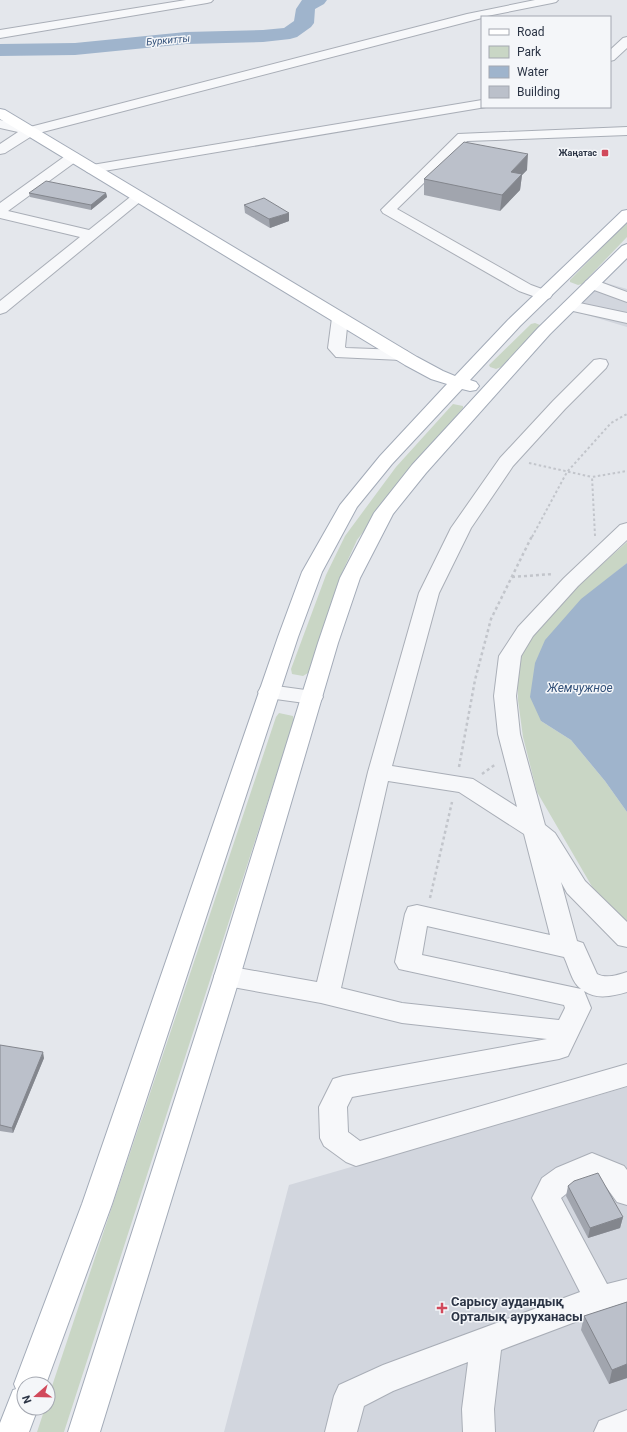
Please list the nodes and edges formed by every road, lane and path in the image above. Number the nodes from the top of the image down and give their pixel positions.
1 (207, 0) edge
2 (552, 0) edge
3 (0, 34) edge
4 (627, 41) edge
5 (611, 56) edge
6 (481, 104) edge
7 (0, 113) edge
8 (0, 124) edge
9 (30, 131) junction
10 (627, 131) edge
11 (0, 150) edge
12 (73, 157) junction
13 (92, 169) junction
14 (139, 197) junction
15 (0, 212) edge
16 (627, 214) edge
17 (91, 235) junction
18 (627, 249) edge
19 (592, 284) junction
20 (544, 295) junction
21 (627, 297) edge
22 (571, 304) junction
23 (0, 309) edge
24 (340, 318) junction
25 (627, 318) edge
26 (401, 355) junction
27 (600, 364) dead end
28 (458, 382) junction
29 (488, 392) junction
30 (509, 459) junction
31 (627, 471) edge
32 (592, 477) junction
33 (627, 529) edge
34 (588, 566) junction
35 (511, 577) dead end
36 (269, 692) junction
37 (312, 697) junction
38 (514, 753) junction
39 (379, 772) junction
40 (465, 785) junction
41 (534, 829) junction
42 (627, 938) edge
43 (566, 948) junction
44 (227, 976) junction
45 (627, 982) edge
46 (327, 994) junction
47 (567, 1031) junction
48 (627, 1075) edge
49 (627, 1193) edge
50 (613, 1296) edge
51 (487, 1341) junction
52 (33, 1376) edge
53 (19, 1416) edge
54 (627, 1426) edge
55 (13, 1432) edge
56 (84, 1432) edge
57 (341, 1432) edge
58 (479, 1432) edge
59 (610, 1432) edge

1 - 3 street
2 - 9 street
4 - 5 street
6 - 13 street
7 - 9 main road
8 - 9 street
9 - 11 street
9 - 12 main road
10 - 20 street
12 - 13 main road
12 - 15 street
13 - 14 main road
14 - 17 street
14 - 24 main road
15 - 17 street
16 - 20 main road
17 - 23 street
18 - 19 main road
19 - 21 street
19 - 22 main road
20 - 22 main road
20 - 28 main road
22 - 25 street
22 - 29 main road
24 - 26 main road
24 - 26 street
26 - 28 main road
27 - 30 street
28 - 29 main road
28 - 36 main road
29 - 37 main road
30 - 32 path
30 - 39 street
31 - 32 path
32 - 34 path
33 - 34 street
34 - 35 path
34 - 38 street
36 - 37 street
36 - 52 main road
37 - 44 main road
38 - 40 path
38 - 41 street
39 - 40 street
39 - 46 street
40 - 41 street
41 - 42 street
41 - 43 street
43 - 45 street
43 - 47 street
44 - 46 street
44 - 56 main road
46 - 47 street
47 - 48 street
49 - 50 street
50 - 51 street
51 - 57 street
51 - 58 street
53 - 55 main road
54 - 59 street

